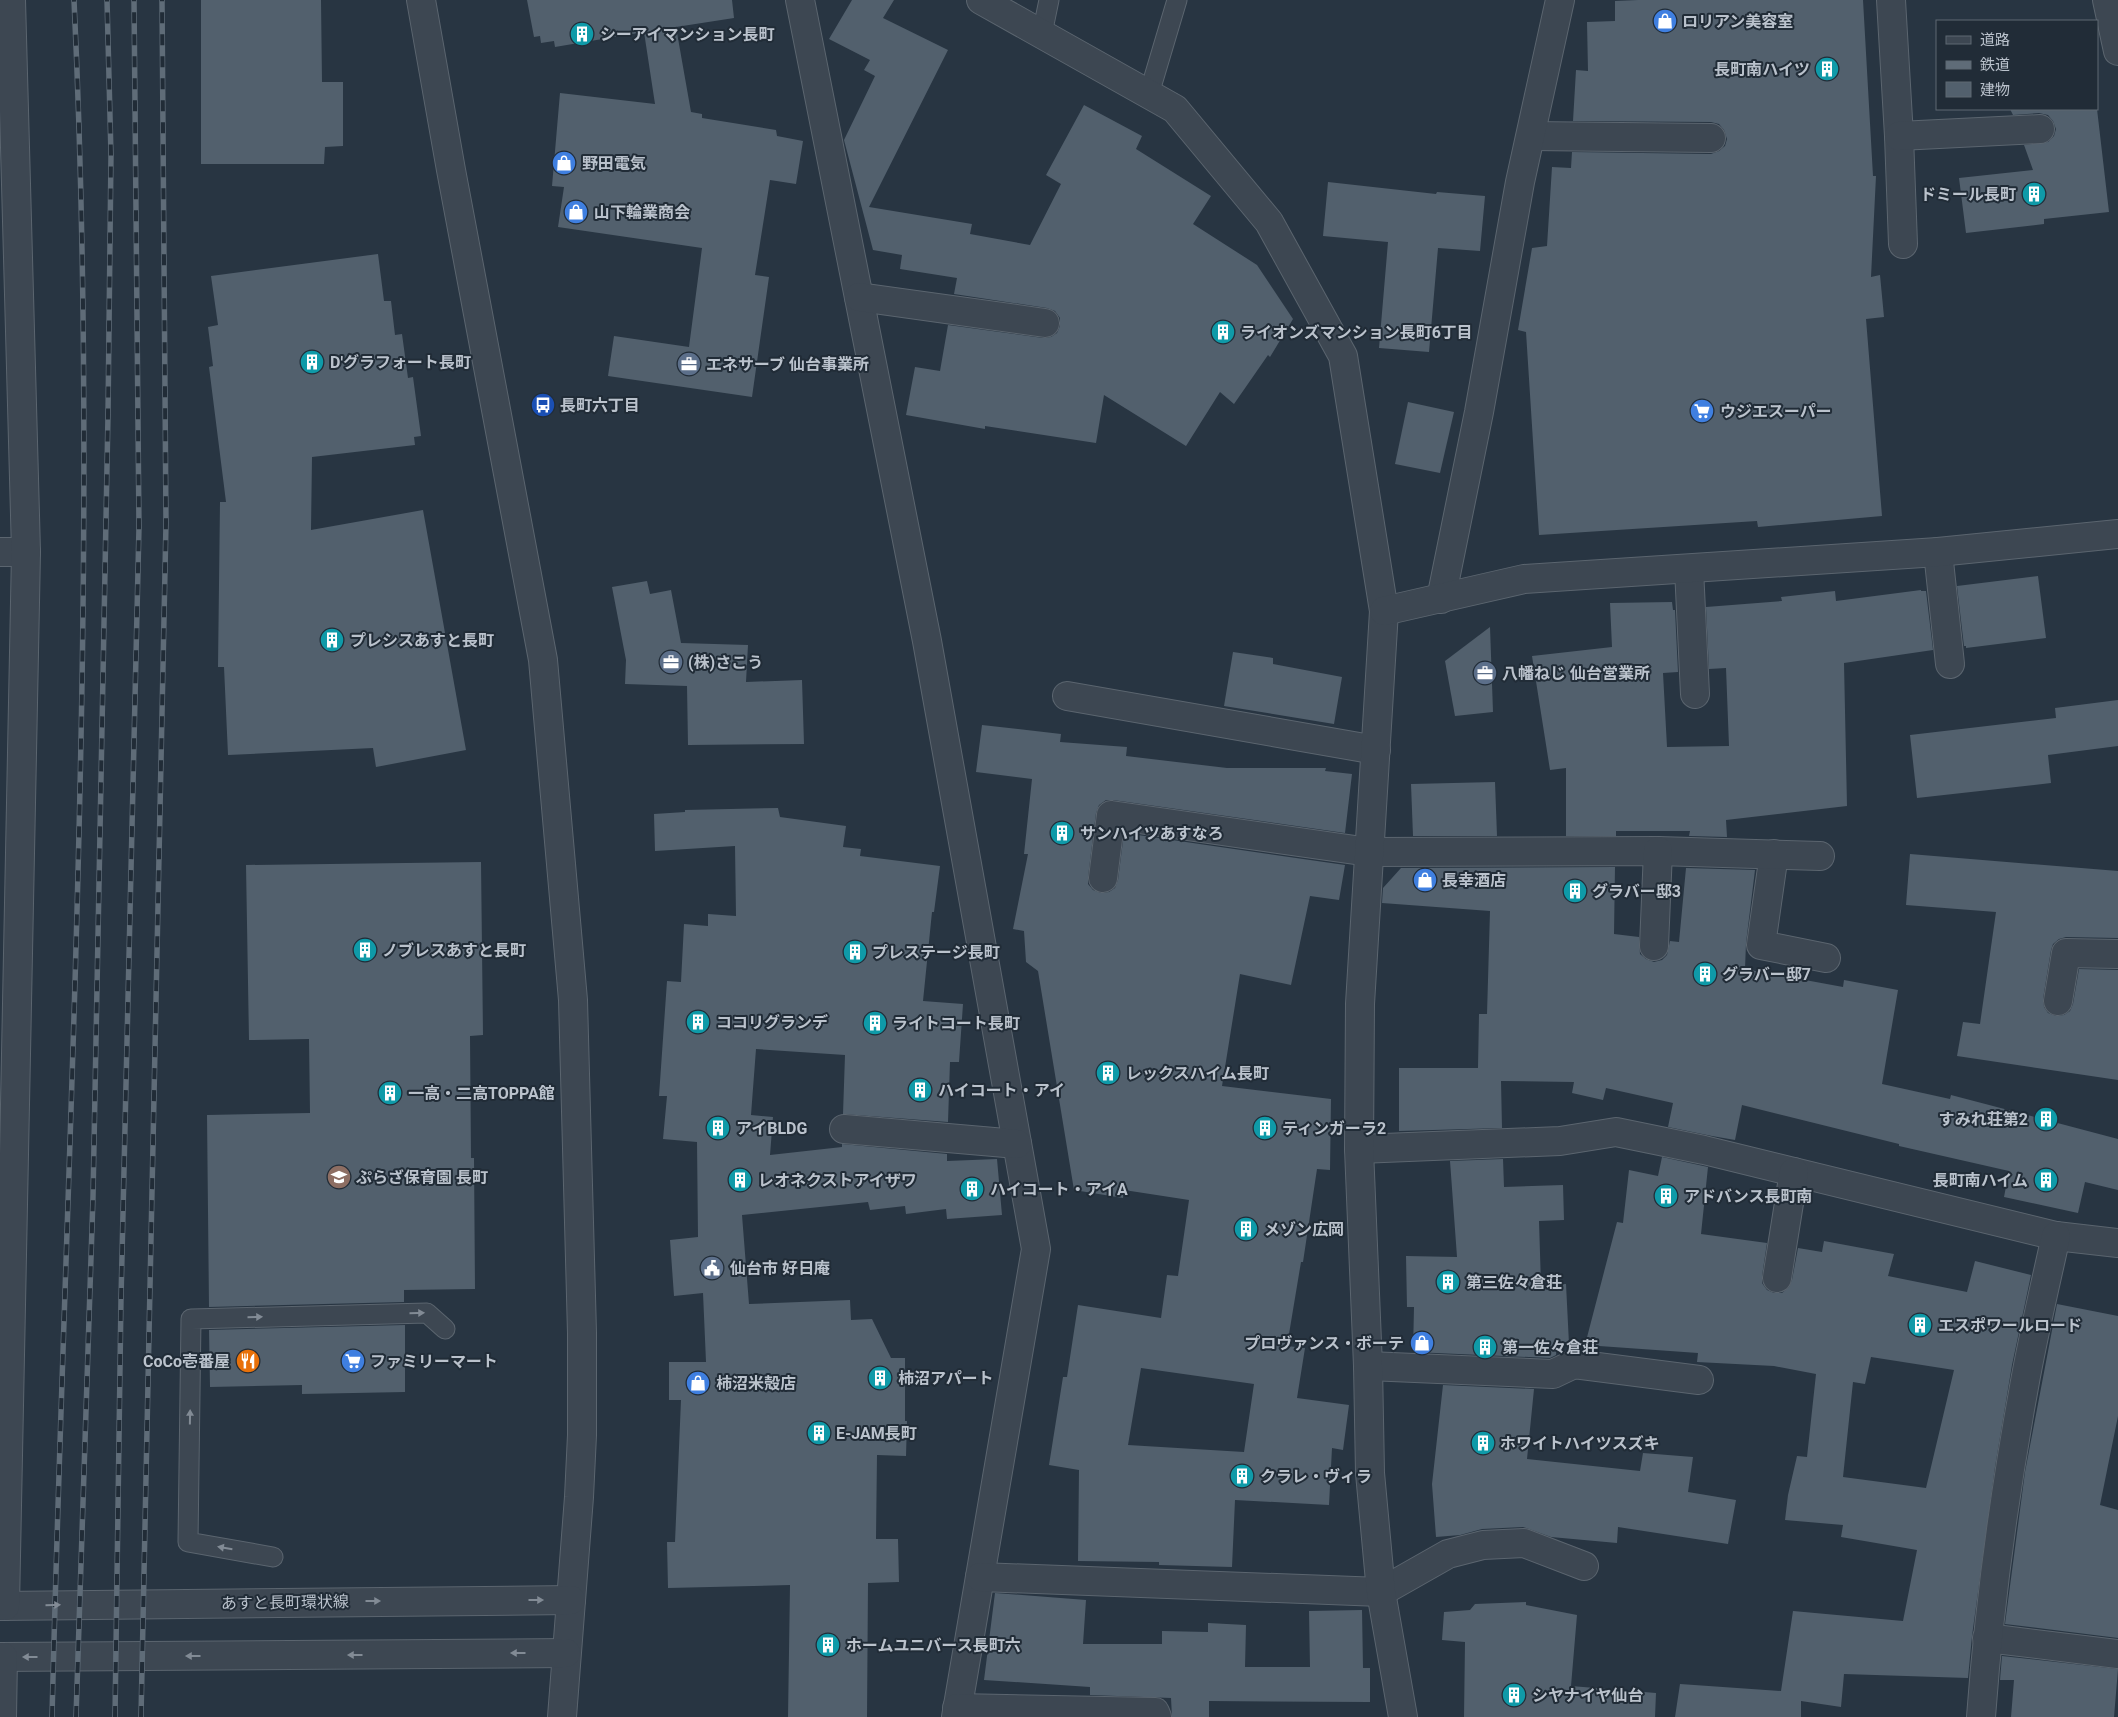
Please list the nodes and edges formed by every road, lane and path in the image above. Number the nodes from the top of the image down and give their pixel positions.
1 (421, 0) edge
2 (800, 0) edge
3 (981, 0) edge
4 (1049, 0) edge
5 (1177, 0) edge
6 (1560, 0) edge
7 (1891, 0) edge
8 (2108, 0) edge
9 (7, 9) edge
10 (1042, 34) junction
11 (2118, 51) edge
12 (1149, 94) junction
13 (2040, 129) dead end
14 (1531, 136) junction
15 (1899, 136) junction
16 (1710, 138) dead end
17 (1903, 244) dead end
18 (859, 297) junction
19 (1045, 323) dead end
20 (2118, 534) edge
21 (13, 552) edge
22 (1938, 552) junction
23 (1689, 569) junction
24 (1441, 598) junction
25 (1384, 611) junction
26 (1950, 664) dead end
27 (1694, 694) dead end
28 (1066, 696) dead end
29 (1376, 750) junction
30 (1658, 851) junction
31 (1369, 852) junction
32 (1774, 854) junction
33 (1820, 856) dead end
34 (1103, 878) dead end
35 (1654, 946) dead end
36 (2118, 954) edge
37 (1826, 958) dead end
38 (2058, 1002) dead end
39 (844, 1129) dead end
40 (1017, 1144) junction
41 (1359, 1149) junction
42 (1794, 1172) junction
43 (2056, 1236) junction
44 (2118, 1243) edge
45 (1777, 1278) dead end
46 (445, 1329) dead end
47 (1368, 1366) junction
48 (1699, 1380) dead end
49 (273, 1557) dead end
50 (1584, 1566) dead end
51 (980, 1577) junction
52 (1381, 1592) junction
53 (571, 1600) junction
54 (2, 1606) edge
55 (1987, 1638) junction
56 (566, 1654) junction
57 (2118, 1654) edge
58 (2, 1657) edge
59 (956, 1713) edge
60 (2, 1717) edge
61 (562, 1717) edge
62 (1157, 1717) edge
63 (1403, 1717) edge
64 (1981, 1717) edge

1 - 53 street
2 - 18 street
3 - 10 street
4 - 10 lane
5 - 12 lane
6 - 14 street
7 - 15 street
8 - 11 street
9 - 21 street
10 - 12 street
12 - 25 street
13 - 15 street
14 - 16 street
14 - 24 street
15 - 17 street
18 - 19 street
18 - 40 street
20 - 22 street
21 - 54 street
22 - 23 street
22 - 26 street
23 - 24 street
23 - 27 street
24 - 25 street
25 - 29 street
28 - 29 street
29 - 31 street
30 - 31 street
30 - 32 street
30 - 35 street
31 - 34 street
31 - 41 street
32 - 33 street
32 - 37 street
36 - 38 street
39 - 40 street
40 - 51 street
41 - 42 street
41 - 47 street
42 - 43 street
42 - 45 street
43 - 44 street
43 - 55 street
49 -> 46 lane
47 - 48 street
47 - 52 street
50 - 52 street
51 - 52 street
51 - 59 street
52 - 63 street
54 -> 53 street, あすと長町環状線
53 - 56 street
55 - 57 street
55 - 64 street
56 -> 58 street
56 - 61 street
58 - 60 street
59 - 62 street

